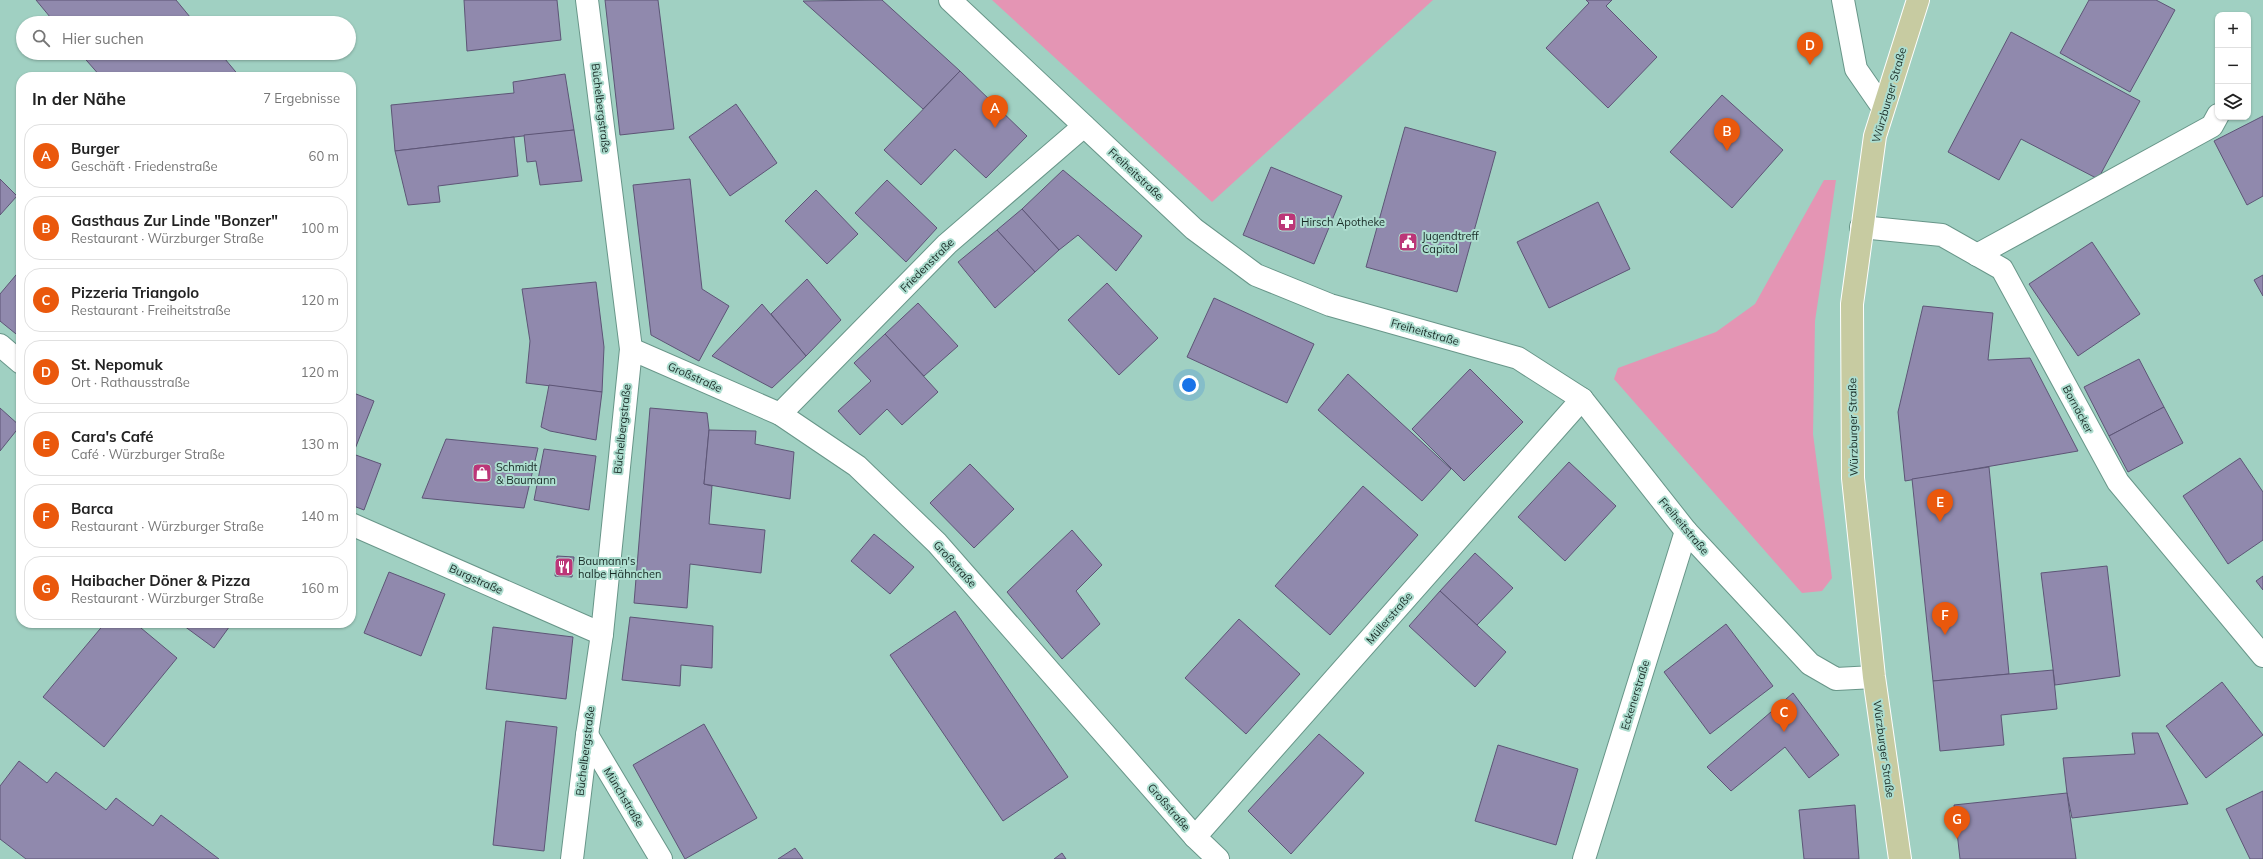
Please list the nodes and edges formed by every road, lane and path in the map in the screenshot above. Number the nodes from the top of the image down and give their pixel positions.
1 (587, 0) edge
2 (950, 0) edge
3 (1843, 0) edge
4 (1918, 0) edge
5 (1882, 108) junction
6 (2215, 120) edge
7 (1084, 126) junction
8 (1861, 227) junction
9 (1977, 255) junction
10 (0, 345) edge
11 (631, 349) junction
12 (16, 359) edge
13 (1582, 399) junction
14 (780, 414) junction
15 (356, 526) edge
16 (1686, 532) junction
17 (602, 634) junction
18 (2263, 656) edge
19 (1874, 677) junction
20 (587, 735) junction
21 (1195, 837) junction
22 (572, 859) edge
23 (661, 859) edge
24 (1218, 859) edge
25 (1584, 859) edge
26 (1900, 859) edge

1 - 11 street, Büchelbergstraße
2 - 7 street, Freiheitstraße
3 - 5 street
4 - 5 main road, Würzburger Straße
5 - 8 main road, Würzburger Straße
6 - 9 street
7 - 13 street, Freiheitstraße
7 - 14 street, Friedenstraße
8 - 9 street, Bornäcker
8 - 19 main road, Würzburger Straße
9 - 18 street, Bornäcker
10 - 12 street
11 - 14 street, Großstraße
11 - 17 street, Büchelbergstraße
13 - 16 street, Freiheitstraße
13 - 21 street, Müllerstraße
14 - 21 street, Großstraße
15 - 17 street, Burgstraße
16 - 19 street, Freiheitstraße
16 - 25 street, Eckenerstraße
17 - 20 street, Büchelbergstraße
19 - 26 main road, Würzburger Straße
20 - 22 street, Büchelbergstraße
20 - 23 street, Münchstraße
21 - 24 street, Großstraße

